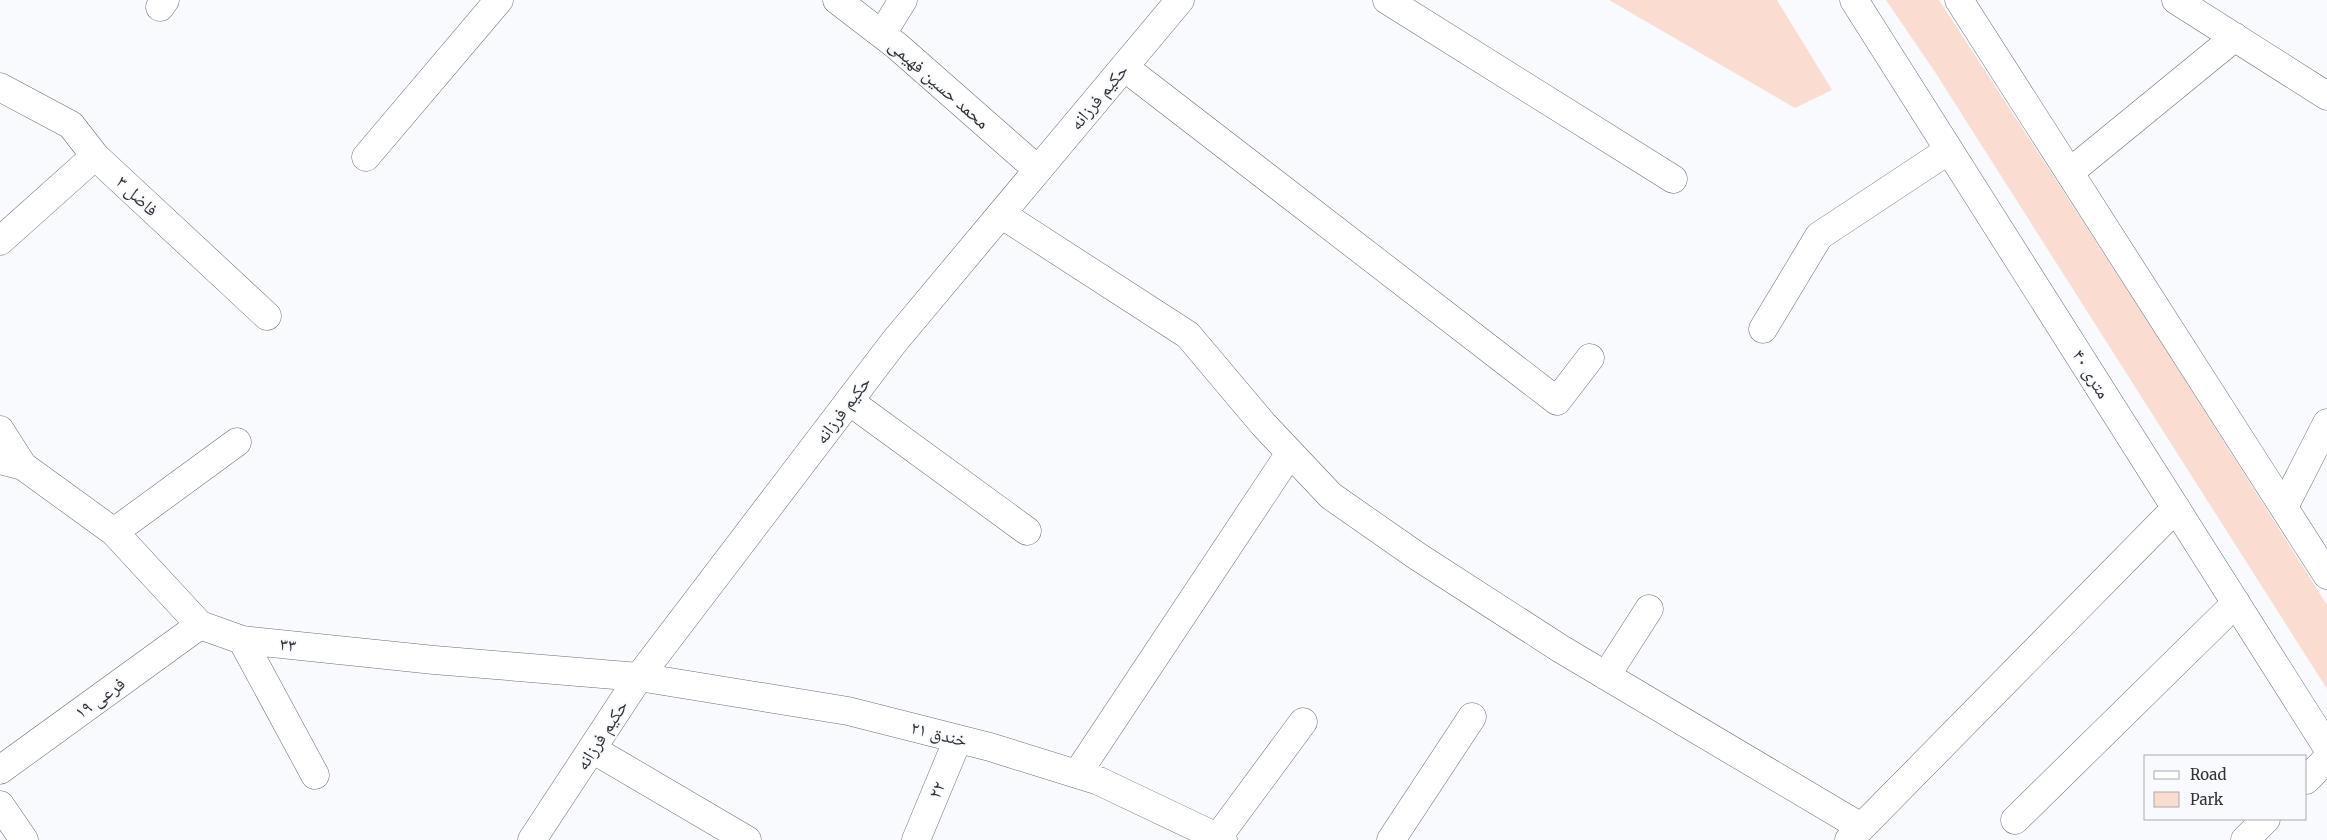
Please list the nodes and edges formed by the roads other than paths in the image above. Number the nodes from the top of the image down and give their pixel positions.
1 (498, 0) edge
2 (837, 0) edge
3 (903, 0) edge
4 (1180, 0) edge
5 (1387, 0) edge
6 (1854, 0) edge
7 (1959, 0) edge
8 (2176, 0) edge
9 (882, 34) junction
10 (2235, 37) junction
11 (1124, 67) junction
12 (0, 87) edge
13 (2327, 96) edge
14 (1949, 150) junction
15 (94, 156) junction
16 (366, 157) dead end
17 (1038, 170) junction
18 (2070, 172) junction
19 (1673, 179) dead end
20 (1001, 214) junction
21 (0, 241) edge
22 (267, 316) dead end
23 (1763, 329) dead end
24 (1590, 358) dead end
25 (849, 402) junction
26 (2327, 423) edge
27 (0, 430) edge
28 (237, 442) dead end
29 (1290, 453) junction
30 (11, 463) edge
31 (2284, 507) junction
32 (2176, 508) junction
33 (1027, 531) dead end
34 (114, 532) junction
35 (2327, 575) edge
36 (2236, 603) junction
37 (1650, 609) dead end
38 (200, 625) junction
39 (242, 640) junction
40 (1606, 676) junction
41 (639, 677) junction
42 (1472, 717) dead end
43 (1303, 722) dead end
44 (958, 739) junction
45 (2327, 747) edge
46 (592, 749) junction
47 (2327, 759) edge
48 (0, 770) edge
49 (1077, 774) junction
50 (315, 775) dead end
51 (2307, 779) edge
52 (0, 805) edge
53 (2015, 820) dead end
54 (2265, 820) edge
55 (1855, 834) edge
56 (16, 836) edge
57 (1220, 839) edge
58 (532, 840) edge
59 (747, 840) edge
60 (916, 840) edge
61 (1391, 840) edge
62 (2245, 840) edge

1 - 16 street
2 - 9 street, محمد حسین فهیمی
3 - 9 street
4 - 11 street, حکیم فرزانه
5 - 19 street
6 - 14 street, ۴۰ متری
7 - 18 street
8 - 10 street
9 - 17 street, محمد حسین فهیمی
10 - 13 street
10 - 18 street
11 - 17 street, حکیم فرزانه
11 - 24 street
12 - 15 street, فاضل ۳
14 - 23 street
14 - 32 street, ۴۰ متری
15 - 21 street
15 - 22 street, فاضل ۳
17 - 20 street, حکیم فرزانه
18 - 31 street
20 - 25 street, حکیم فرزانه
20 - 29 street
25 - 33 street
25 - 41 street, حکیم فرزانه
26 - 31 street
27 - 30 street
28 - 34 street
29 - 40 street
29 - 49 street
30 - 34 street, ۳۳
31 - 35 street
32 - 36 street, ۴۰ متری
32 - 55 street
34 - 38 street, ۳۳
36 - 45 street, ۴۰ متری
36 - 53 street
37 - 40 street
38 - 39 street, ۳۳
38 - 48 street, فرعی ۱۹
39 - 41 street, ۳۳
39 - 50 street
40 - 55 street
41 - 44 street, ۲۱ خندق
41 - 46 street, حکیم فرزانه
42 - 61 street
43 - 57 street
44 - 49 street, ۲۱ خندق
44 - 60 street, ۲۲
46 - 58 street, حکیم فرزانه
46 - 59 street
47 - 51 street
49 - 57 street, ۲۱ خندق
52 - 56 street
54 - 62 street

